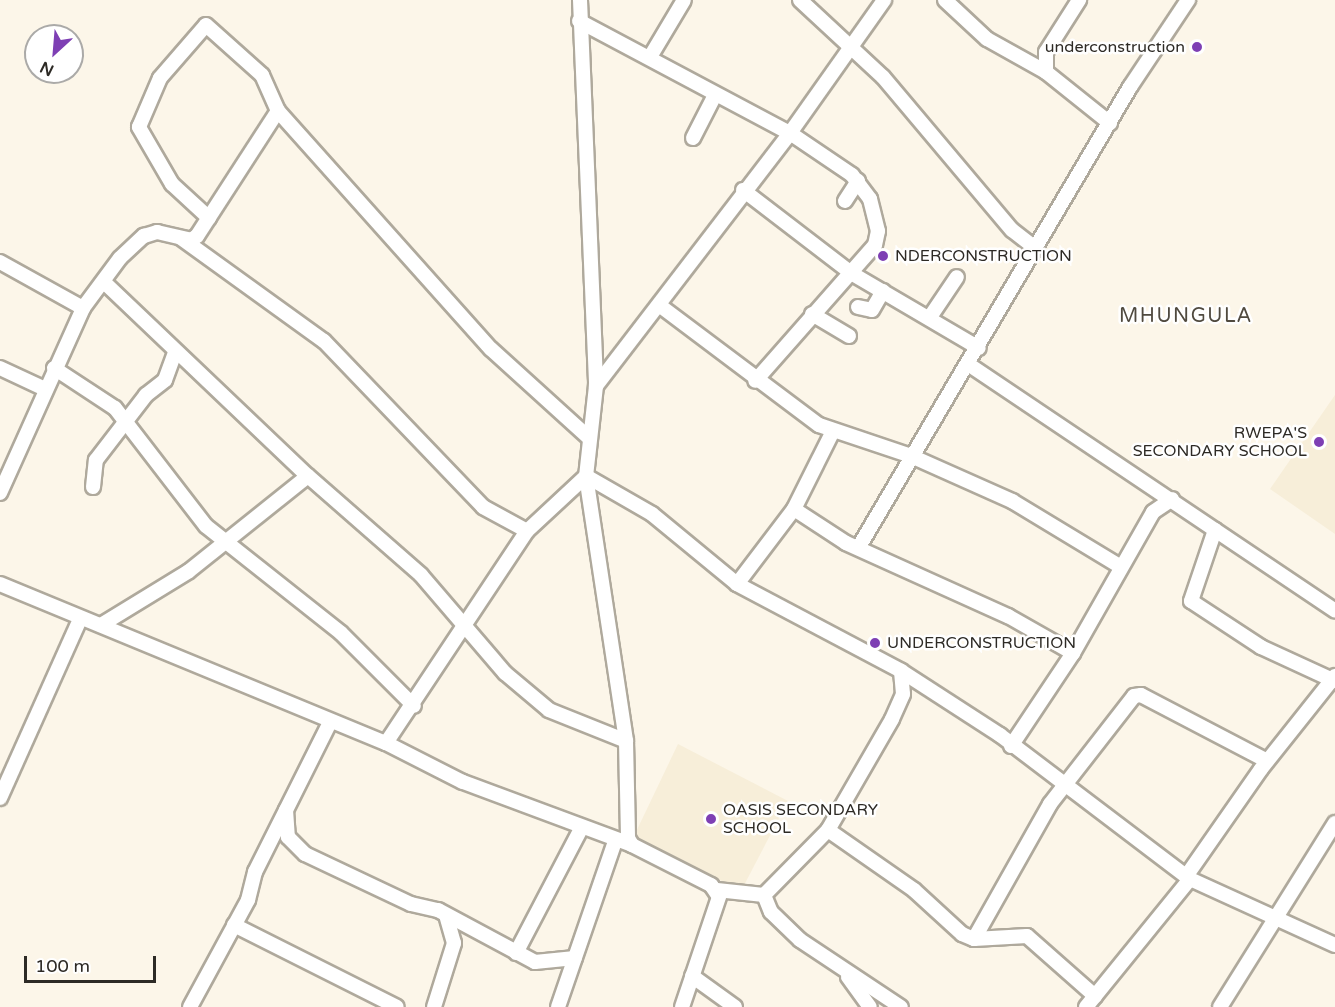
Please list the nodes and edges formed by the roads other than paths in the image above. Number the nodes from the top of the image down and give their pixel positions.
1 (580, 0) edge
2 (684, 0) edge
3 (800, 0) edge
4 (884, 0) edge
5 (945, 0) edge
6 (1079, 0) edge
7 (1188, 0) edge
8 (579, 21) junction
9 (852, 46) junction
10 (650, 57) junction
11 (1046, 72) junction
12 (715, 95) junction
13 (278, 111) junction
14 (1110, 123) junction
15 (790, 133) junction
16 (693, 138) dead end
17 (858, 181) junction
18 (743, 190) junction
19 (845, 201) dead end
20 (209, 218) junction
21 (182, 238) junction
22 (1035, 248) junction
23 (0, 262) edge
24 (851, 273) junction
25 (957, 277) dead end
26 (105, 283) junction
27 (883, 291) junction
28 (659, 305) junction
29 (858, 306) dead end
30 (83, 308) junction
31 (812, 314) junction
32 (930, 317) junction
33 (849, 336) dead end
34 (979, 348) junction
35 (175, 352) junction
36 (968, 364) junction
37 (0, 368) edge
38 (54, 368) junction
39 (755, 381) junction
40 (596, 386) junction
41 (43, 388) junction
42 (128, 421) junction
43 (832, 433) junction
44 (588, 437) junction
45 (911, 456) junction
46 (4, 470) edge
47 (308, 476) junction
48 (586, 476) junction
49 (93, 488) dead end
50 (0, 493) edge
51 (1172, 499) junction
52 (794, 509) junction
53 (1215, 530) junction
54 (527, 531) junction
55 (224, 541) junction
56 (860, 545) junction
57 (1121, 567) junction
58 (0, 584) edge
59 (737, 584) junction
60 (1335, 611) edge
61 (80, 621) junction
62 (101, 625) junction
63 (464, 628) junction
64 (1073, 653) junction
65 (901, 671) junction
66 (1334, 679) edge
67 (922, 684) junction
68 (903, 694) junction
69 (414, 706) junction
70 (330, 722) junction
71 (626, 741) junction
72 (386, 743) junction
73 (1011, 746) junction
74 (1267, 761) junction
75 (1064, 788) junction
76 (0, 798) edge
77 (286, 810) junction
78 (1335, 823) edge
79 (582, 826) junction
80 (828, 830) junction
81 (288, 837) junction
82 (615, 841) junction
83 (270, 843) junction
84 (632, 845) junction
85 (1189, 877) junction
86 (717, 890) junction
87 (764, 895) junction
88 (446, 915) junction
89 (1278, 920) junction
90 (234, 925) junction
91 (479, 934) junction
92 (974, 939) junction
93 (1332, 939) edge
94 (454, 943) junction
95 (516, 953) junction
96 (575, 958) junction
97 (549, 964) junction
98 (838, 967) junction
99 (692, 976) junction
100 (563, 991) junction
101 (1095, 996) junction
102 (190, 1007) edge
103 (397, 1007) edge
104 (434, 1007) edge
105 (558, 1007) edge
106 (682, 1007) edge
107 (735, 1007) edge
108 (870, 1007) edge
109 (901, 1007) edge
110 (1086, 1007) edge
111 (1220, 1007) edge

1 - 8 street
2 - 10 street
3 - 9 street
4 - 9 street
5 - 11 street
6 - 11 street
7 - 14 street
8 - 10 street
8 - 40 street
9 - 15 street
9 - 22 street
10 - 12 street
11 - 14 street
12 - 15 street
12 - 16 street
13 - 20 street
13 - 20 street
13 - 44 street
14 - 22 street
15 - 17 street
15 - 18 street
17 - 19 street
17 - 24 street
18 - 24 street
18 - 28 street
20 - 21 street
21 - 26 street
21 - 54 street
22 - 34 street
23 - 30 street
24 - 27 street
24 - 31 street
25 - 32 street
26 - 30 street
26 - 35 street
27 - 29 street
27 - 32 street
28 - 39 street
28 - 40 street
30 - 38 street
31 - 33 street
31 - 39 street
32 - 34 street
34 - 36 street
35 - 42 street
35 - 47 street
36 - 45 street
36 - 51 street
37 - 41 street
38 - 41 street
38 - 42 street
39 - 43 street
40 - 44 street
41 - 46 street
42 - 49 street
42 - 55 street
43 - 45 street
43 - 52 street
44 - 48 street
45 - 56 street
45 - 57 street
46 - 50 street
47 - 55 street
47 - 63 street
48 - 54 street
48 - 59 street
48 - 71 street
51 - 53 street
51 - 57 street
52 - 56 street
52 - 59 street
53 - 60 street
53 - 66 street
54 - 63 street
55 - 62 street
55 - 69 street
56 - 64 street
57 - 64 street
58 - 61 street
59 - 65 street
61 - 62 street
61 - 76 street
62 - 70 street
63 - 69 street
63 - 71 street
64 - 73 street
65 - 67 street
65 - 68 street
66 - 74 street
67 - 68 street
67 - 73 street
68 - 80 street
69 - 72 street
70 - 72 street
70 - 77 street
71 - 84 street
72 - 79 street
73 - 75 street
74 - 75 street
74 - 85 street
75 - 85 street
75 - 92 street
77 - 81 street
77 - 83 street
78 - 89 street
79 - 82 street
79 - 95 street
80 - 87 street
80 - 92 street
81 - 83 street
81 - 88 street
82 - 84 street
82 - 96 street
83 - 90 street
84 - 86 street
85 - 89 street
85 - 101 street
86 - 87 street
86 - 99 street
87 - 98 street
88 - 91 street
88 - 94 street
89 - 93 street
89 - 111 street
90 - 102 street
90 - 103 street
91 - 94 street
91 - 95 street
92 - 101 street
94 - 104 street
95 - 97 street
96 - 97 street
96 - 100 street
97 - 100 street
98 - 108 street
98 - 109 street
99 - 106 street
99 - 107 street
100 - 105 street
101 - 110 street

